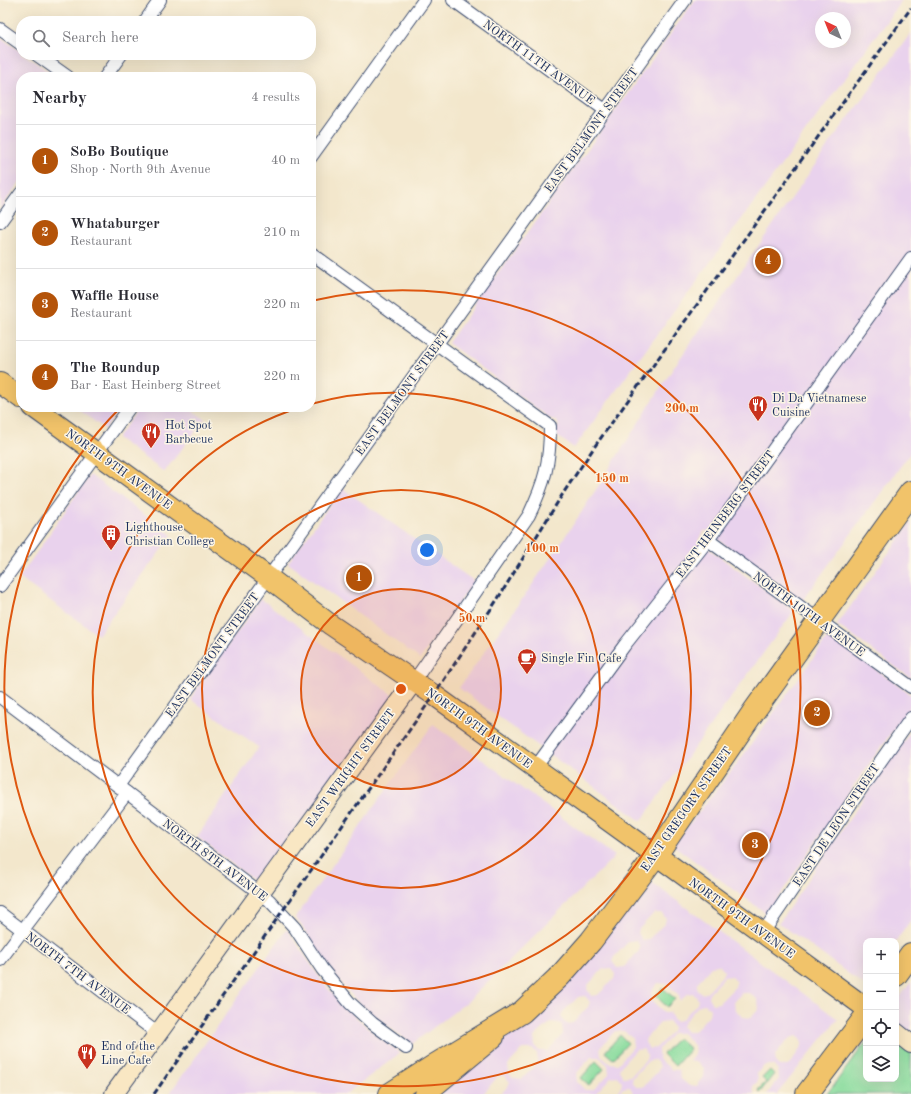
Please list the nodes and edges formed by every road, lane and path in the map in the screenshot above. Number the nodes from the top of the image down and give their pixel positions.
1 (160, 0) edge
2 (424, 0) edge
3 (453, 0) edge
4 (685, 0) edge
5 (149, 16) edge
6 (0, 29) edge
7 (16, 40) edge
8 (44, 60) edge
9 (117, 60) edge
10 (61, 72) edge
11 (109, 72) edge
12 (605, 110) junction
13 (316, 150) edge
14 (16, 200) edge
15 (0, 222) edge
16 (316, 257) edge
17 (911, 258) edge
18 (438, 344) junction
19 (0, 383) edge
20 (16, 394) edge
21 (40, 412) edge
22 (126, 412) edge
23 (97, 453) junction
24 (911, 492) edge
25 (708, 540) junction
26 (268, 577) junction
27 (0, 586) edge
28 (818, 621) junction
29 (414, 681) junction
30 (911, 687) edge
31 (0, 697) edge
32 (911, 718) edge
33 (535, 768) junction
34 (122, 789) junction
35 (656, 855) junction
36 (260, 893) junction
37 (0, 913) edge
38 (23, 931) junction
39 (762, 934) junction
40 (911, 954) edge
41 (0, 960) edge
42 (899, 970) edge
43 (863, 1006) edge
44 (522, 1012) junction
45 (863, 1020) edge
46 (157, 1033) junction
47 (899, 1034) edge
48 (911, 1044) edge
49 (406, 1048) dead end
50 (114, 1094) edge
51 (390, 1094) edge
52 (425, 1094) edge
53 (807, 1094) edge

1 - 5 street
2 - 13 street
3 - 12 street, NORTH 11TH AVENUE
4 - 12 street, EAST BELMONT STREET
6 - 7 street
8 - 10 street
9 - 11 street
12 - 18 street, EAST BELMONT STREET
14 - 15 street
16 - 18 street
17 - 25 street, EAST HEINBERG STREET
18 - 26 street, EAST BELMONT STREET
18 - 29 street, EAST WRIGHT STREET
19 - 20 main road
21 - 23 main road, NORTH 9TH AVENUE
22 - 23 street
23 - 26 main road, NORTH 9TH AVENUE
23 - 27 street
24 - 28 highway, EAST GREGORY STREET
25 - 28 street, NORTH 10TH AVENUE
25 - 33 street, EAST HEINBERG STREET
26 - 29 main road, NORTH 9TH AVENUE
26 - 34 street, EAST BELMONT STREET
28 - 30 street, NORTH 10TH AVENUE
28 - 35 highway, EAST GREGORY STREET
29 - 33 main road, NORTH 9TH AVENUE
29 - 36 street, EAST WRIGHT STREET
31 - 34 street, NORTH 8TH AVENUE
32 - 39 street, EAST DE LEON STREET
33 - 35 main road, NORTH 9TH AVENUE
34 - 36 street, NORTH 8TH AVENUE
34 - 38 street, EAST BELMONT STREET
35 - 39 main road, NORTH 9TH AVENUE
35 - 44 highway, EAST GREGORY STREET
36 - 46 street, EAST WRIGHT STREET
36 - 49 street, NORTH 8TH AVENUE
37 - 38 street, NORTH 7TH AVENUE
38 - 41 street, EAST BELMONT STREET
38 - 46 street, NORTH 7TH AVENUE
39 - 43 main road, NORTH 9TH AVENUE
40 - 42 highway
44 - 51 highway
44 - 52 main road, EAST GREGORY STREET
45 - 53 highway
46 - 50 street, EAST WRIGHT STREET
47 - 48 street

